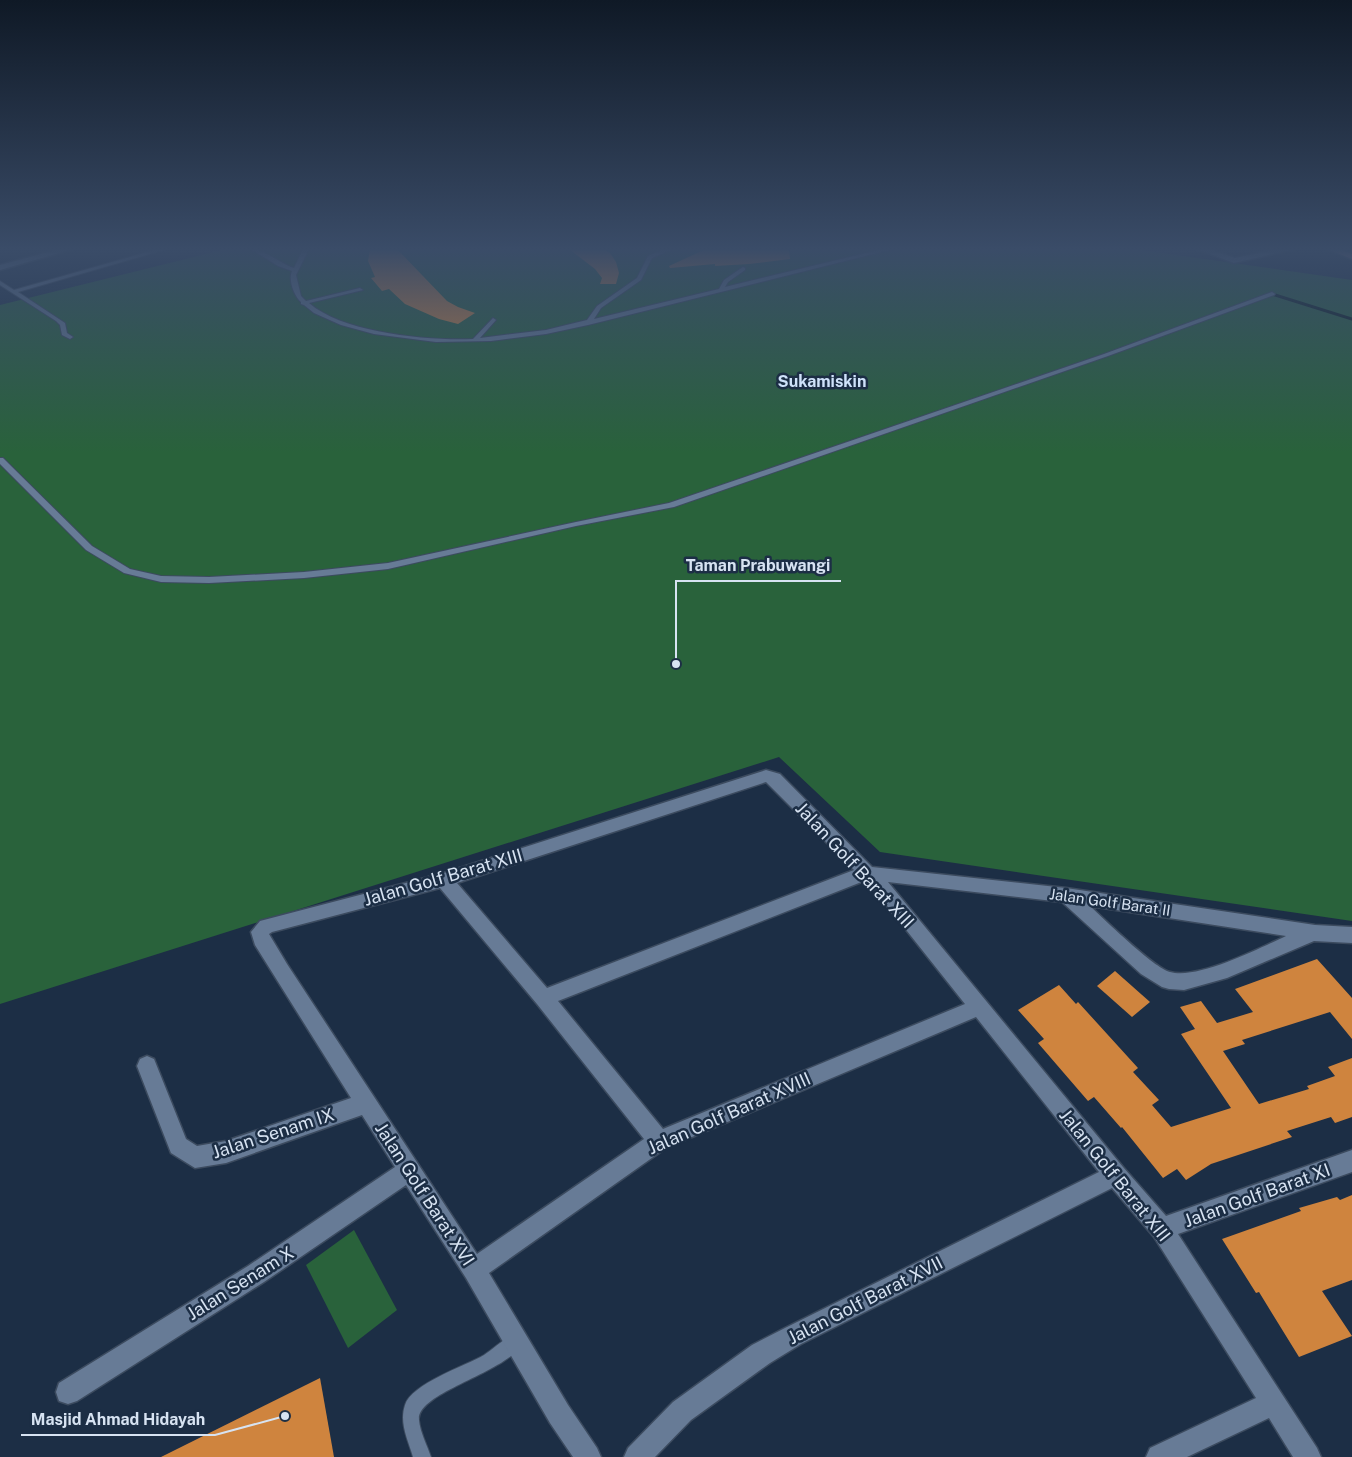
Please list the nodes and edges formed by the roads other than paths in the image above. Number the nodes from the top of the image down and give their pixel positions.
1 (53, 317) edge
2 (325, 317) edge
3 (592, 317) edge
4 (613, 317) edge
5 (1209, 317) edge
6 (493, 320) dead end
7 (588, 323) junction
8 (70, 337) dead end
9 (475, 340) junction
10 (0, 460) edge
11 (866, 874) junction
12 (444, 880) junction
13 (1066, 895) junction
14 (260, 932) joint
15 (1315, 932) junction
16 (1352, 934) edge
17 (544, 998) junction
18 (979, 1007) junction
19 (147, 1066) dead end
20 (367, 1103) junction
21 (659, 1141) junction
22 (1352, 1161) edge
23 (409, 1170) junction
24 (1115, 1175) junction
25 (1162, 1229) junction
26 (474, 1270) junction
27 (516, 1341) junction
28 (68, 1392) dead end
29 (1273, 1403) junction
30 (1165, 1455) edge
31 (422, 1457) edge
32 (588, 1457) edge
33 (637, 1457) edge
34 (1308, 1457) edge

1 - 8 lane
2 - 9 lane
3 - 7 lane
4 - 7 lane
5 - 10 lane
6 - 9 lane
7 - 9 lane
11 - 12 street, Jalan Golf Barat XIII
11 - 13 street, Jalan Golf Barat II
11 - 17 street
11 - 18 street, Jalan Golf Barat XIII
12 - 14 street, Jalan Golf Barat XIII
12 - 17 street
13 - 15 street, Jalan Golf Barat II
13 - 15 street
14 - 20 street, Jalan Golf Barat XVI
15 - 16 street, Jalan Golf Barat II
17 - 21 street
18 - 21 street, Jalan Golf Barat XVIII
18 - 24 street, Jalan Golf Barat XIII
19 - 20 street, Jalan Senam IX
20 - 23 street, Jalan Golf Barat XVI
21 - 26 street, Jalan Golf Barat XVIII
22 - 25 street, Jalan Golf Barat XI
23 - 26 street, Jalan Golf Barat XVI
23 - 28 street, Jalan Senam X
24 - 25 street, Jalan Golf Barat XIII
24 - 33 street, Jalan Golf Barat XVII
25 - 29 street, Jalan Golf Barat XIII
26 - 27 street, Jalan Golf Barat XVI
27 - 31 lane
27 - 32 street, Jalan Golf Barat XVI
29 - 30 street
29 - 34 street, Jalan Golf Barat XIII

